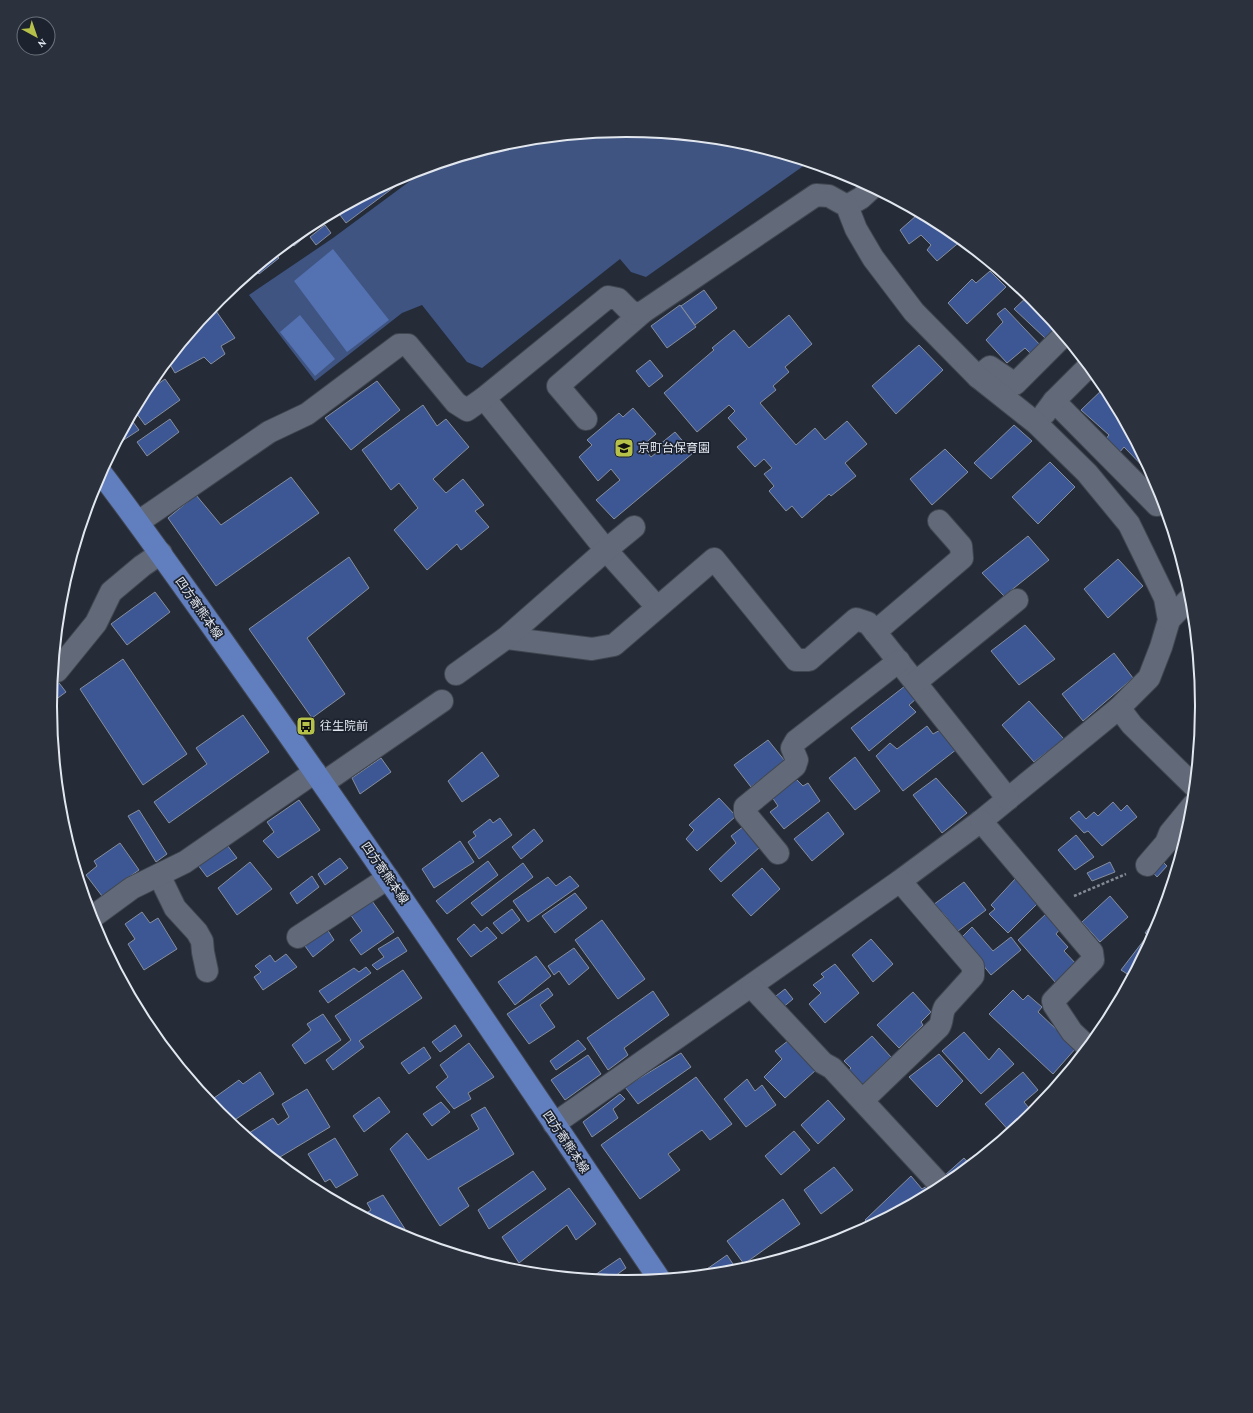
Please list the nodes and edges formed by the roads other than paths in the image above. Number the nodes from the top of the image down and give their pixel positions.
1 (869, 192) edge
2 (847, 206) junction
3 (643, 312) junction
4 (1061, 338) edge
5 (1085, 370) edge
6 (978, 377) junction
7 (484, 398) junction
8 (1054, 402) junction
9 (586, 419) dead end
10 (1036, 423) junction
11 (105, 478) edge
12 (1156, 497) edge
13 (1158, 502) edge
14 (939, 521) dead end
15 (138, 522) junction
16 (1129, 524) junction
17 (634, 527) dead end
18 (606, 550) junction
19 (161, 553) junction
20 (1017, 600) dead end
21 (1186, 602) edge
22 (657, 607) junction
23 (1168, 620) junction
24 (876, 632) junction
25 (506, 638) junction
26 (899, 661) junction
27 (58, 671) dead end
28 (456, 674) dead end
29 (916, 682) junction
30 (442, 701) dead end
31 (1119, 708) junction
32 (319, 778) junction
33 (1191, 783) edge
34 (1008, 799) junction
35 (1186, 814) edge
36 (980, 821) junction
37 (778, 853) dead end
38 (1147, 865) road end
39 (159, 875) junction
40 (388, 878) junction
41 (900, 881) junction
42 (96, 914) edge
43 (298, 937) dead end
44 (207, 971) dead end
45 (752, 987) junction
46 (1085, 1044) edge
47 (863, 1100) junction
48 (554, 1124) junction
49 (938, 1183) edge
50 (657, 1275) edge

1 - 2 street
2 - 3 street
2 - 6 street
3 - 7 street
3 - 9 street
4 - 6 street
5 - 8 street
6 - 10 street
7 - 15 street
7 - 18 street
8 - 10 street
8 - 12 street
10 - 16 street
11 - 15 main road, 四方寄熊本線
13 - 16 street
14 - 24 street
15 - 19 main road, 四方寄熊本線
16 - 23 street
17 - 18 street
18 - 22 street
18 - 25 street
19 - 27 street
19 - 32 main road, 四方寄熊本線
20 - 29 street
21 - 23 street
22 - 24 street
22 - 25 street
23 - 31 street
24 - 26 street
25 - 28 street
26 - 29 street
26 - 37 street
29 - 34 street
30 - 32 street
31 - 33 street
31 - 34 street
32 - 39 street
32 - 40 main road, 四方寄熊本線
34 - 36 street
35 - 38 street
36 - 41 street
36 - 46 street
39 - 42 street
39 - 44 street
40 - 43 street
40 - 48 main road, 四方寄熊本線
41 - 45 street
41 - 47 street
45 - 47 street
45 - 48 street
47 - 49 street
48 - 50 main road, 四方寄熊本線

